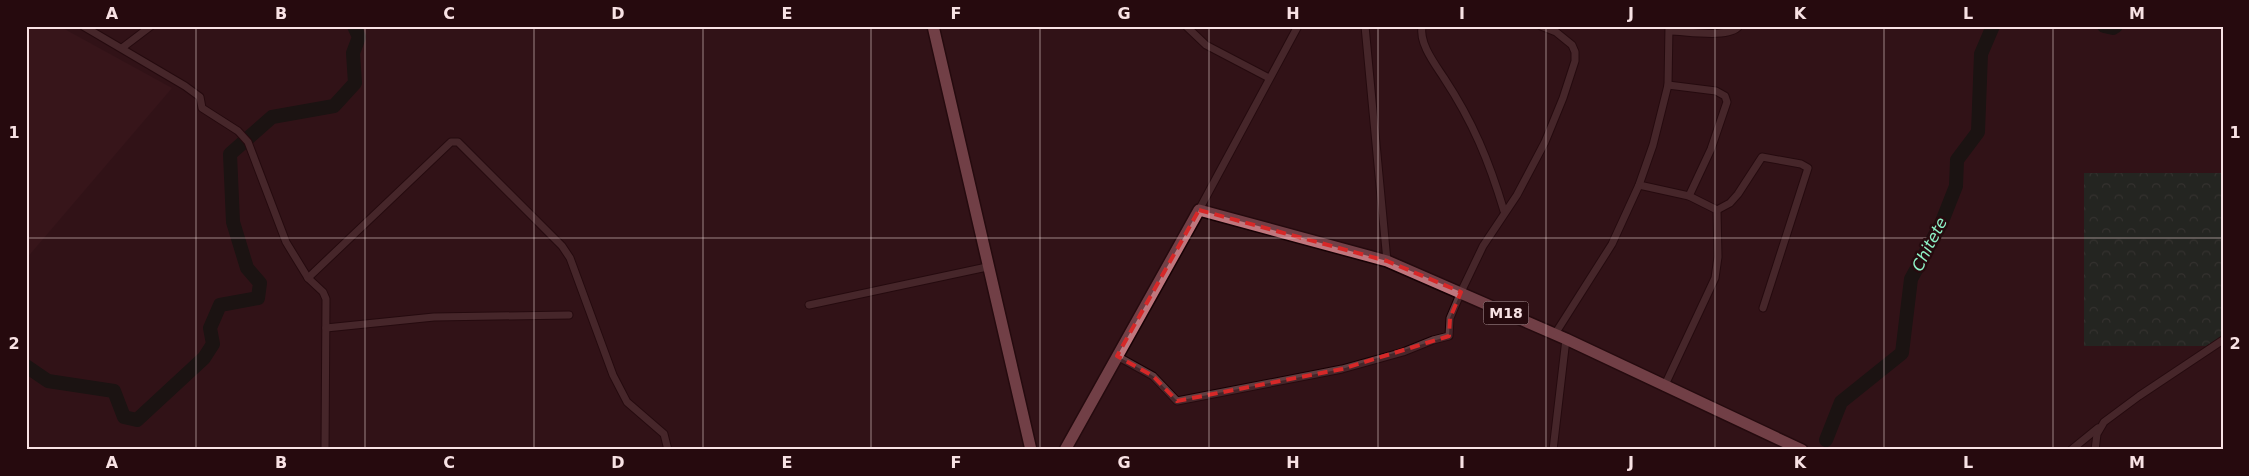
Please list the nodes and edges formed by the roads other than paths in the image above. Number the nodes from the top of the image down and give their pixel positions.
1 (83, 26) edge
2 (151, 26) edge
3 (933, 26) edge
4 (1186, 26) edge
5 (1298, 26) edge
6 (1365, 26) edge
7 (1422, 26) edge
8 (1541, 26) edge
9 (1739, 26) edge
10 (1670, 28) edge
11 (122, 48) junction
12 (1269, 78) junction
13 (1668, 85) junction
14 (1640, 185) junction
15 (1689, 196) junction
16 (1199, 210) junction
17 (1717, 210) junction
18 (1504, 211) junction
19 (1387, 260) junction
20 (988, 267) junction
21 (308, 278) junction
22 (1461, 292) junction
23 (809, 306) dead end
24 (1763, 308) dead end
25 (569, 315) dead end
26 (326, 328) junction
27 (1555, 334) junction
28 (1566, 339) junction
29 (2223, 340) edge
30 (1117, 356) junction
31 (1664, 387) junction
32 (2100, 427) junction
33 (325, 450) edge
34 (668, 450) edge
35 (1031, 450) edge
36 (1065, 450) edge
37 (1553, 450) edge
38 (1802, 450) edge
39 (2071, 450) edge
40 (2095, 450) edge

1 - 11 street
2 - 11 street
3 - 20 main road
4 - 12 street
5 - 12 street
6 - 19 street
7 - 18 street
8 - 18 street
9 - 10 street
10 - 13 street
11 - 21 street
12 - 16 street
13 - 14 street
13 - 15 street
14 - 15 street
14 - 27 street
15 - 17 street
16 - 19 main road, M18
16 - 30 main road
17 - 24 street
17 - 31 street
18 - 22 street
19 - 22 main road, M18
20 - 23 street
20 - 35 main road
21 - 26 street
21 - 34 street
22 - 27 main road, M18
22 - 30 street
25 - 26 street
26 - 33 street
27 - 28 main road, M18
28 - 31 main road, M18
28 - 37 street
29 - 32 street
30 - 36 main road
31 - 38 main road, M18
32 - 39 street
32 - 40 street

